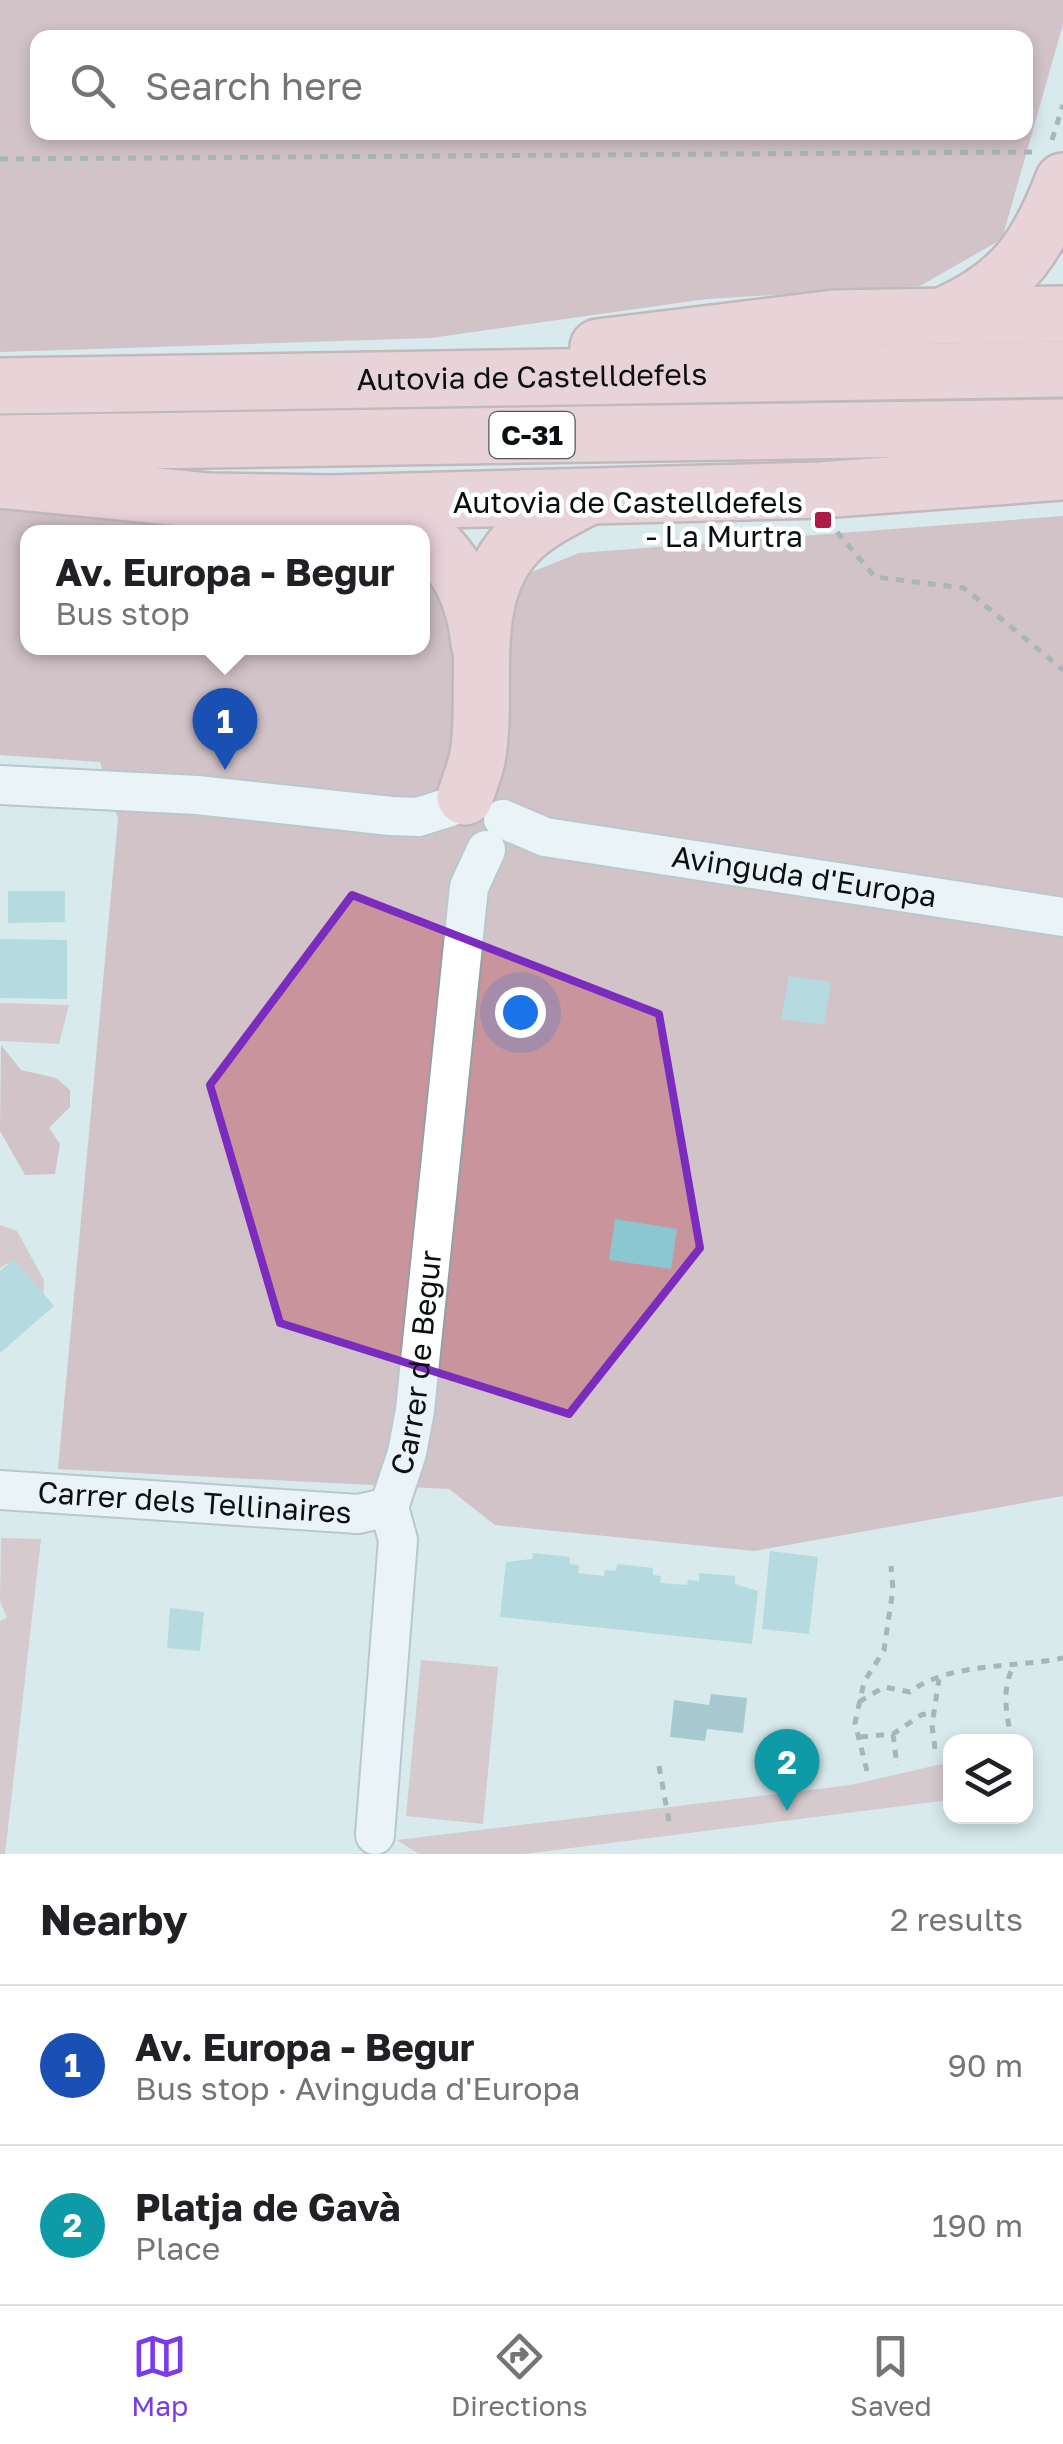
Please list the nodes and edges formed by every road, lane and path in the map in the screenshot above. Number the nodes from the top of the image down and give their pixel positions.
1 (0, 159) edge
2 (1056, 167) edge
3 (948, 314) junction
4 (1063, 314) edge
5 (1063, 369) edge
6 (362, 380) junction
7 (0, 386) edge
8 (1063, 427) edge
9 (0, 444) edge
10 (1063, 472) edge
11 (0, 480) edge
12 (586, 498) junction
13 (330, 503) junction
14 (409, 525) edge
15 (851, 527) dead end
16 (835, 530) junction
17 (820, 531) dead end
18 (430, 539) edge
19 (480, 659) junction
20 (1063, 670) edge
21 (0, 784) edge
22 (475, 817) junction
23 (1063, 917) edge
24 (0, 1490) edge
25 (389, 1507) junction
26 (890, 1566) dead end
27 (1063, 1658) edge
28 (1014, 1666) junction
29 (938, 1678) junction
30 (859, 1702) junction
31 (934, 1712) junction
32 (893, 1734) junction
33 (1011, 1734) edge
34 (858, 1737) junction
35 (934, 1749) dead end
36 (659, 1766) dead end
37 (897, 1766) dead end
38 (867, 1771) dead end
39 (670, 1827) dead end
40 (376, 1834) dead end

1 - 2 path
2 - 3 highway
3 - 4 highway
3 - 6 highway
5 - 6 highway, Autovia de Castelldefels / C-31
6 - 7 highway, Autovia de Castelldefels / C-31
8 - 9 highway, Autovia de Castelldefels / C-31
10 - 12 highway
11 - 13 highway
12 - 13 highway
12 - 19 highway
13 - 14 highway
15 - 16 path
16 - 17 path
16 - 20 path
18 - 19 highway
19 - 22 highway
21 - 22 street, Avinguda d'Europa
22 - 23 street, Avinguda d'Europa
22 - 25 street, Carrer de Begur
24 - 25 street, Carrer dels Tellinaires
25 - 40 street, Carrer de Begur
26 - 30 path
27 - 28 path
28 - 29 path
28 - 33 path
29 - 30 path
29 - 31 path
30 - 34 path
31 - 32 path
31 - 35 path
32 - 34 path
32 - 37 path
34 - 38 path
36 - 39 path

